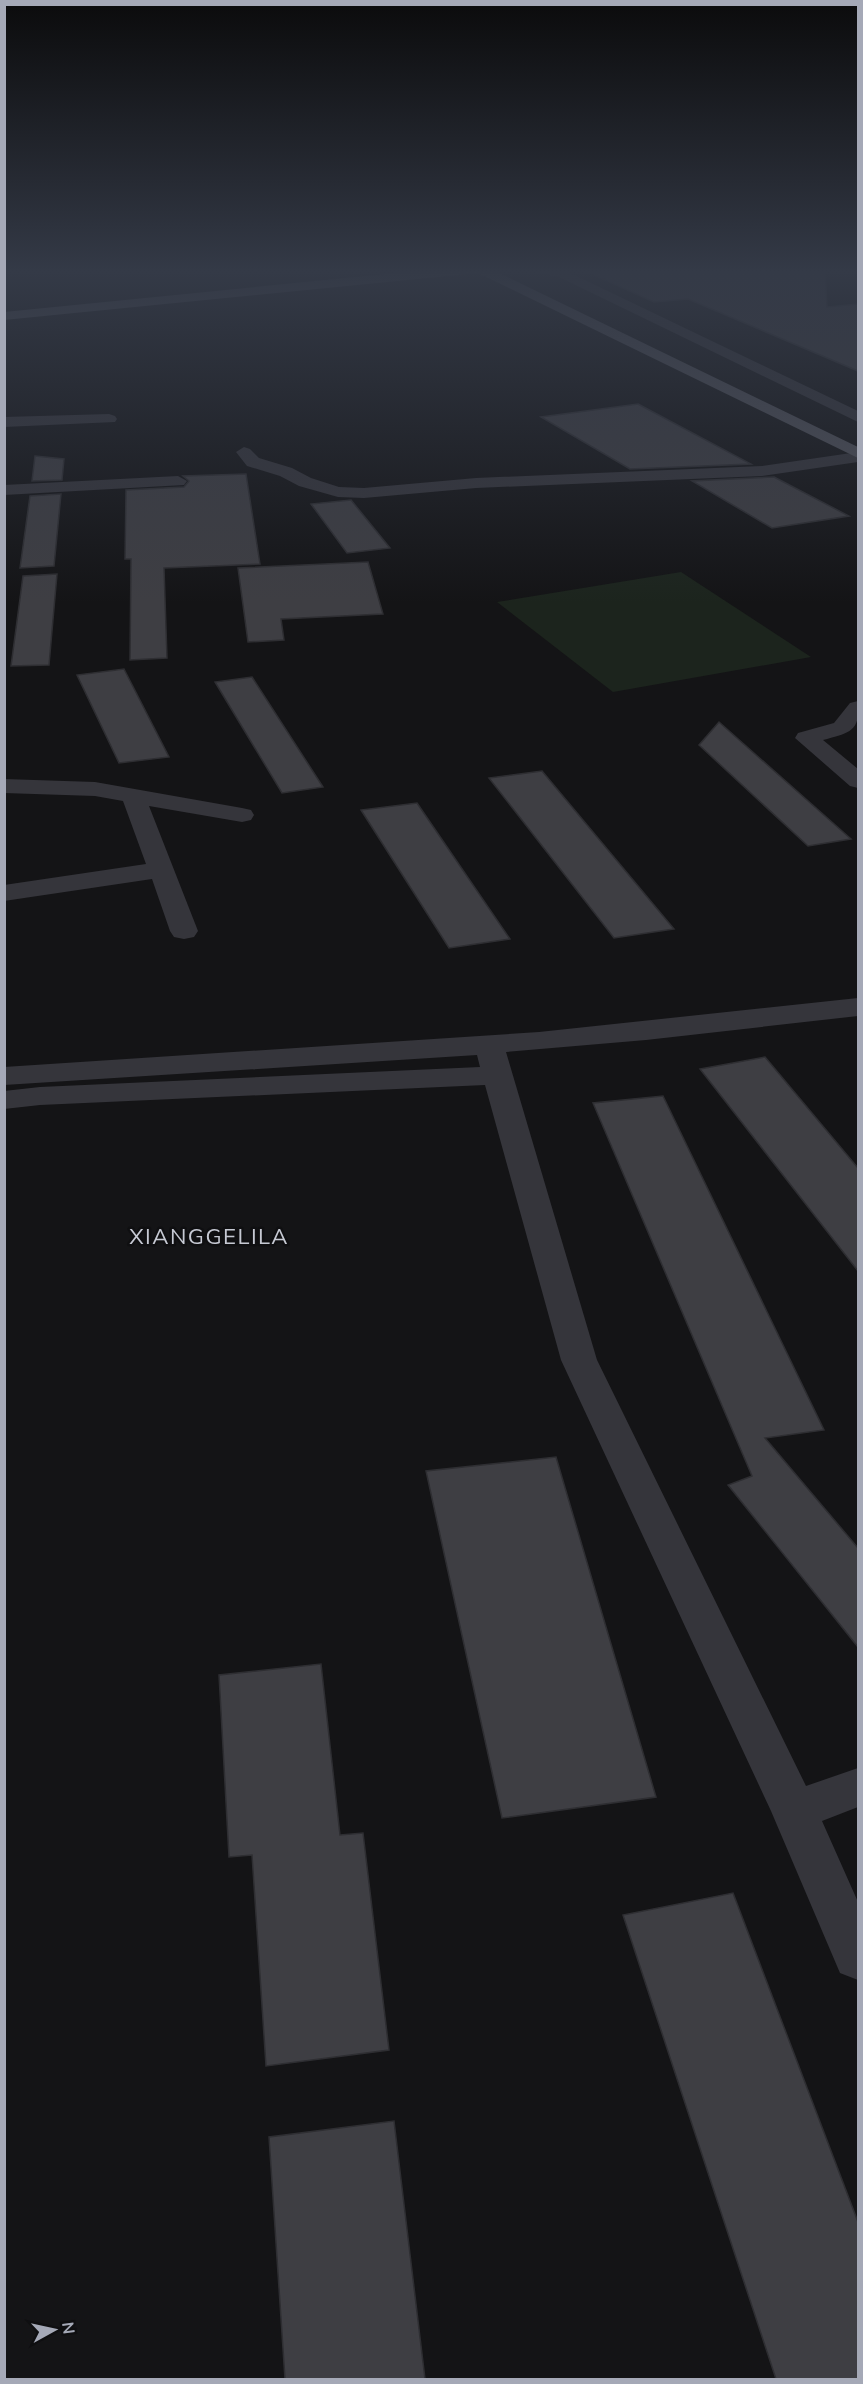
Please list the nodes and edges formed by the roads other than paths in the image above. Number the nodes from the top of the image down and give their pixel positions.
1 (706, 380) edge
2 (750, 380) edge
3 (782, 380) edge
4 (858, 417) edge
5 (109, 419) dead end
6 (4, 422) edge
7 (858, 431) edge
8 (244, 452) dead end
9 (858, 455) edge
10 (178, 481) dead end
11 (4, 490) edge
12 (858, 708) edge
13 (858, 781) edge
14 (4, 786) edge
15 (133, 795) junction
16 (242, 815) dead end
17 (161, 870) junction
18 (4, 893) edge
19 (184, 931) dead end
20 (858, 1007) edge
21 (494, 1059) junction
22 (4, 1076) edge
23 (4, 1100) edge
24 (858, 1787) edge
25 (794, 1811) junction
26 (858, 1958) edge

1 - 9 main road
2 - 7 main road
3 - 4 street
5 - 6 street
8 - 9 street
10 - 11 street
12 - 13 street
14 - 15 street
15 - 16 street
15 - 17 street
17 - 18 street
17 - 19 street
20 - 21 street
21 - 22 street
21 - 23 street
21 - 25 street
24 - 25 street
25 - 26 street

